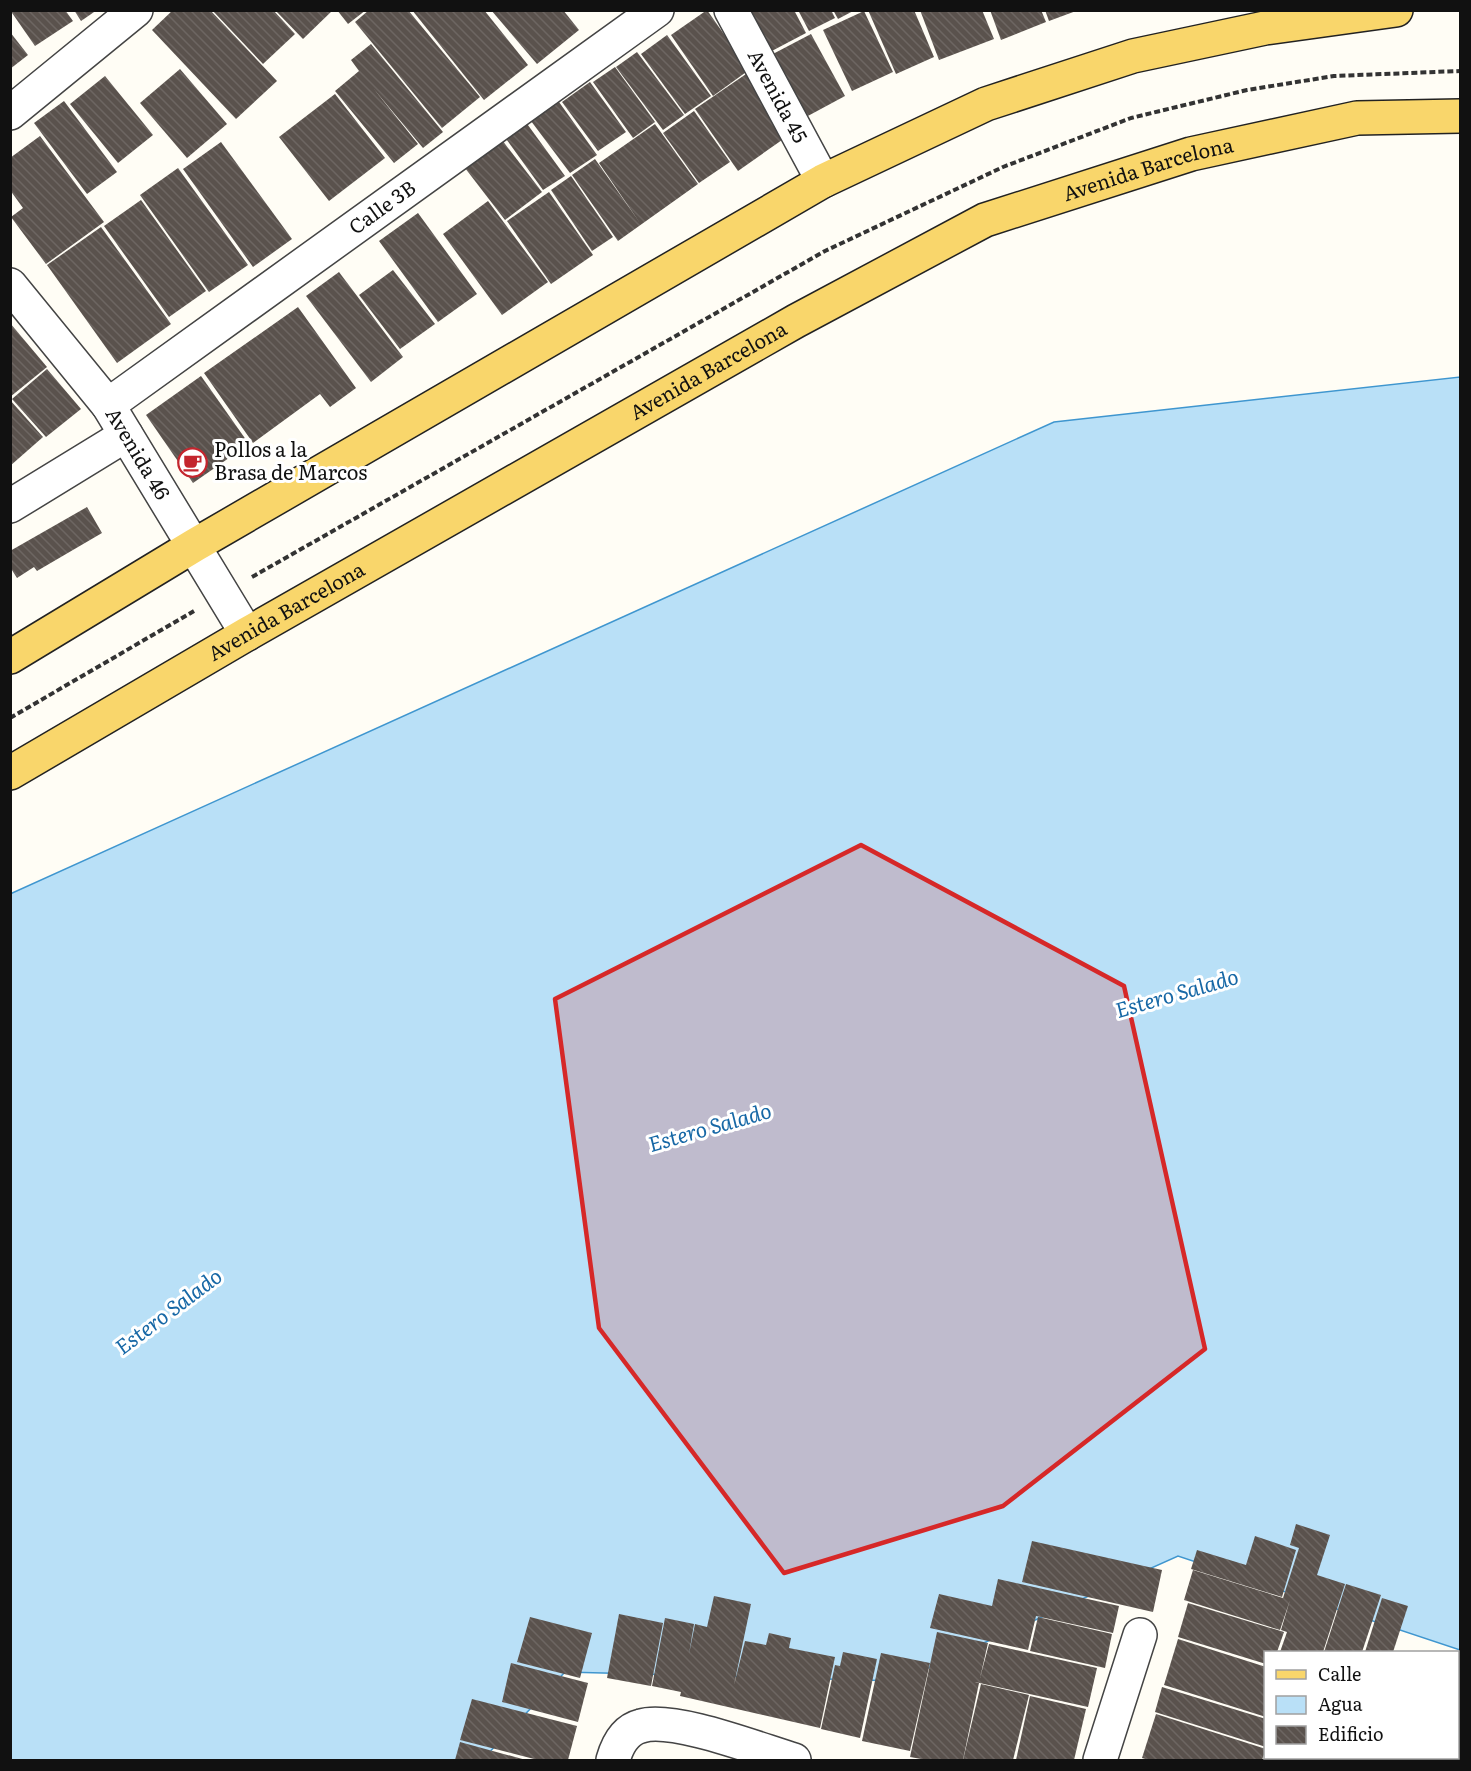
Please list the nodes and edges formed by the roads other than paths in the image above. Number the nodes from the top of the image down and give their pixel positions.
1 (136, 10) edge
2 (657, 10) edge
3 (731, 10) edge
4 (1396, 10) edge
5 (10, 113) edge
6 (1461, 116) edge
7 (823, 181) junction
8 (10, 285) edge
9 (108, 405) junction
10 (126, 435) junction
11 (10, 506) edge
12 (195, 545) junction
13 (246, 634) junction
14 (10, 657) edge
15 (10, 773) edge
16 (1140, 1635) dead end
17 (614, 1755) edge
18 (794, 1761) edge
19 (1100, 1761) edge

1 - 5 street
2 - 9 street, Calle 3B
3 - 7 street, Avenida 45
4 - 7 main road
6 - 13 main road, Avenida Barcelona
7 - 12 main road
8 - 9 street, Avenida 46
9 - 10 street, Avenida 46
10 - 11 street
10 - 12 street, Avenida 46
12 - 13 street, Avenida 46
12 - 14 main road
13 - 15 main road, Avenida Barcelona
16 - 19 street
17 - 18 street

